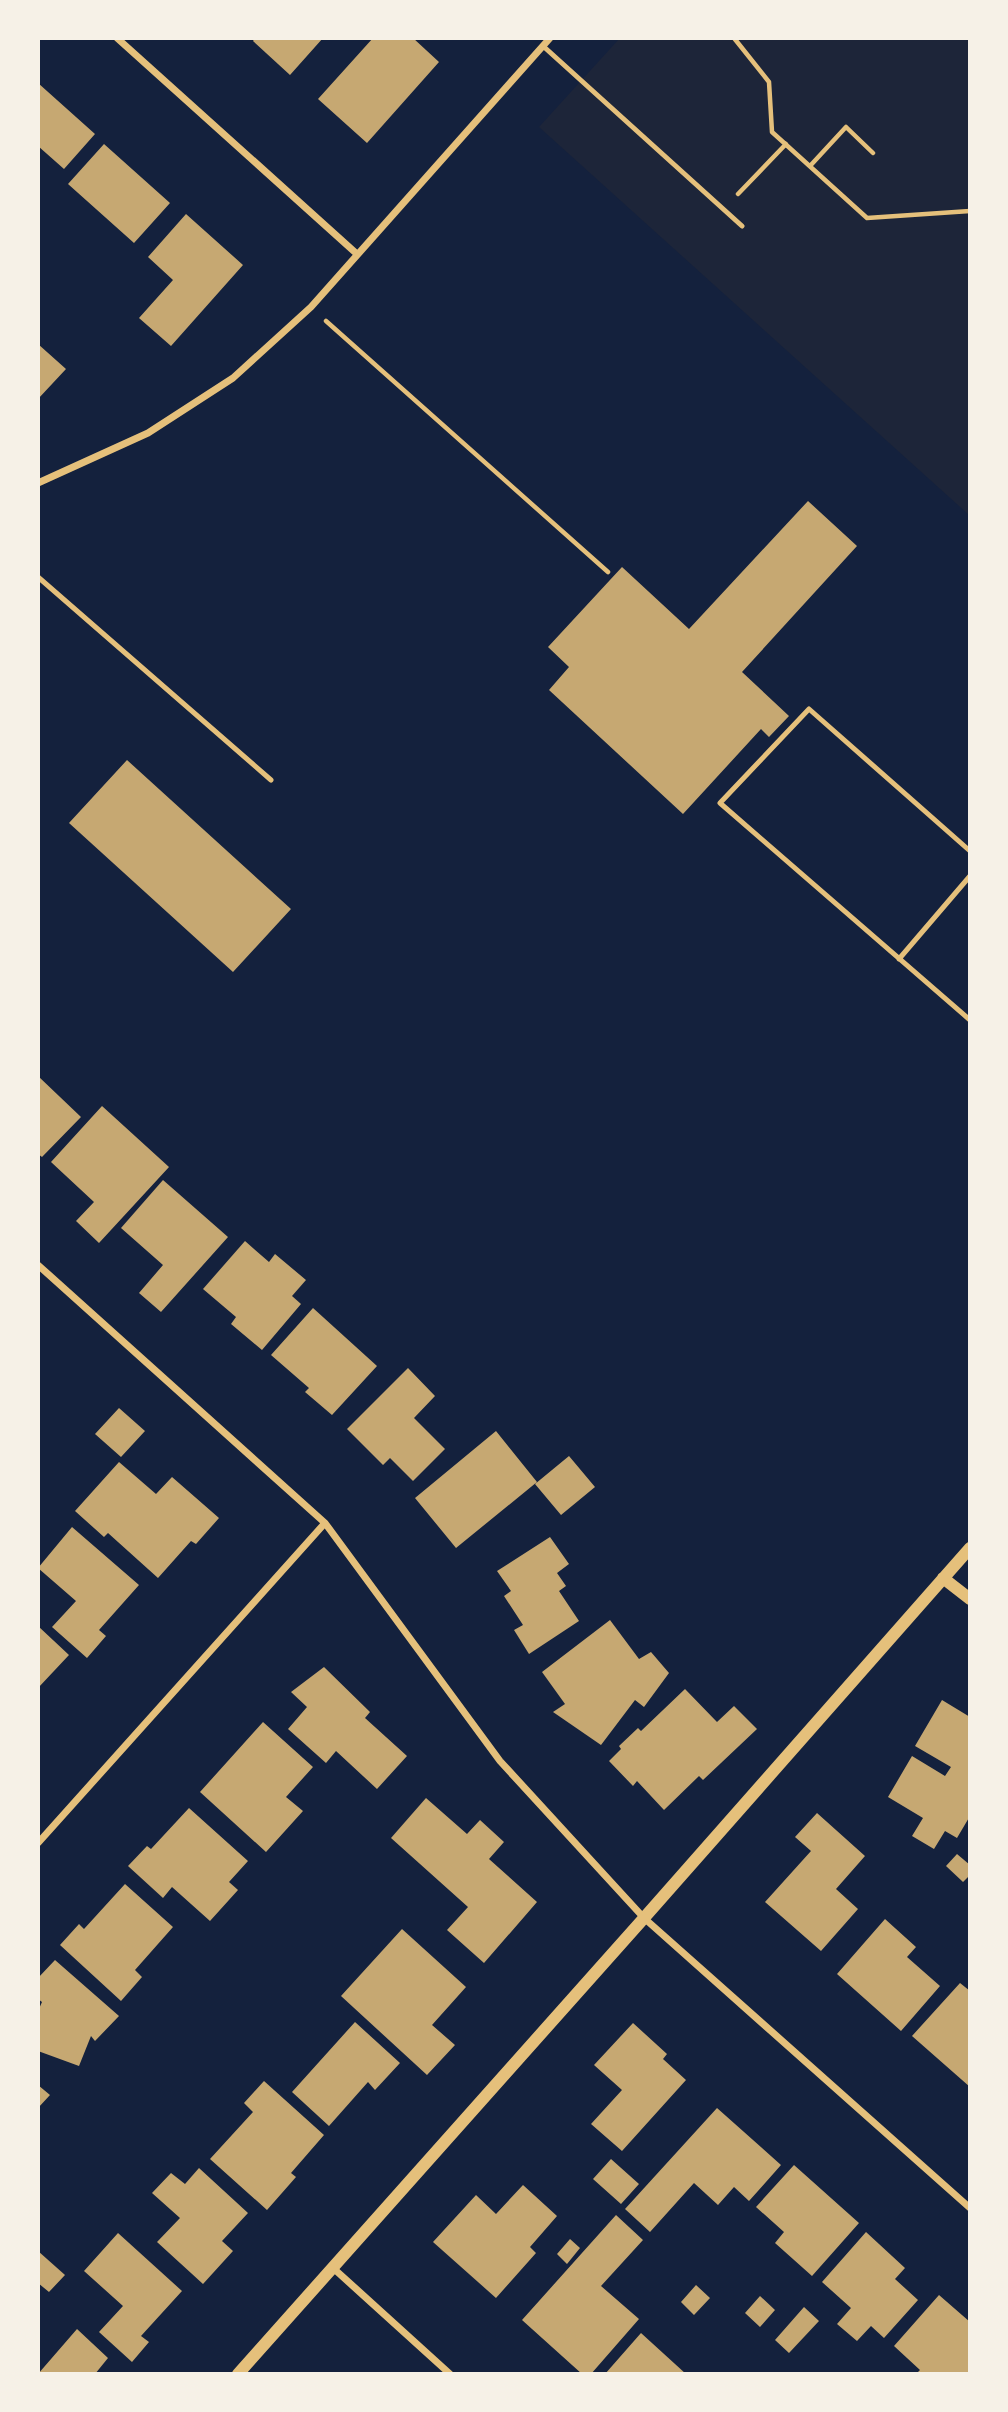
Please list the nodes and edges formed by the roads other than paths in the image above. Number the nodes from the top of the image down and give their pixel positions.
1 (117, 38) edge
2 (550, 38) edge
3 (543, 46) junction
4 (743, 226) dead end
5 (357, 254) junction
6 (38, 483) edge
7 (38, 577) edge
8 (271, 780) dead end
9 (970, 851) edge
10 (970, 876) edge
11 (899, 959) junction
12 (970, 1020) edge
13 (38, 1265) edge
14 (325, 1522) junction
15 (970, 1548) edge
16 (943, 1578) junction
17 (970, 1599) edge
18 (38, 1843) edge
19 (644, 1918) junction
20 (970, 2208) edge
21 (331, 2267) junction
22 (238, 2374) edge
23 (450, 2374) edge

1 - 5 street
2 - 3 street
3 - 4 lane
3 - 5 street
5 - 6 street
7 - 8 lane
9 - 11 lane
10 - 11 lane
11 - 12 lane
13 - 14 street
14 - 18 street
14 - 19 street
15 - 16 street
16 - 17 street
16 - 19 street
19 - 20 street
19 - 21 street
21 - 22 street
21 - 23 street

